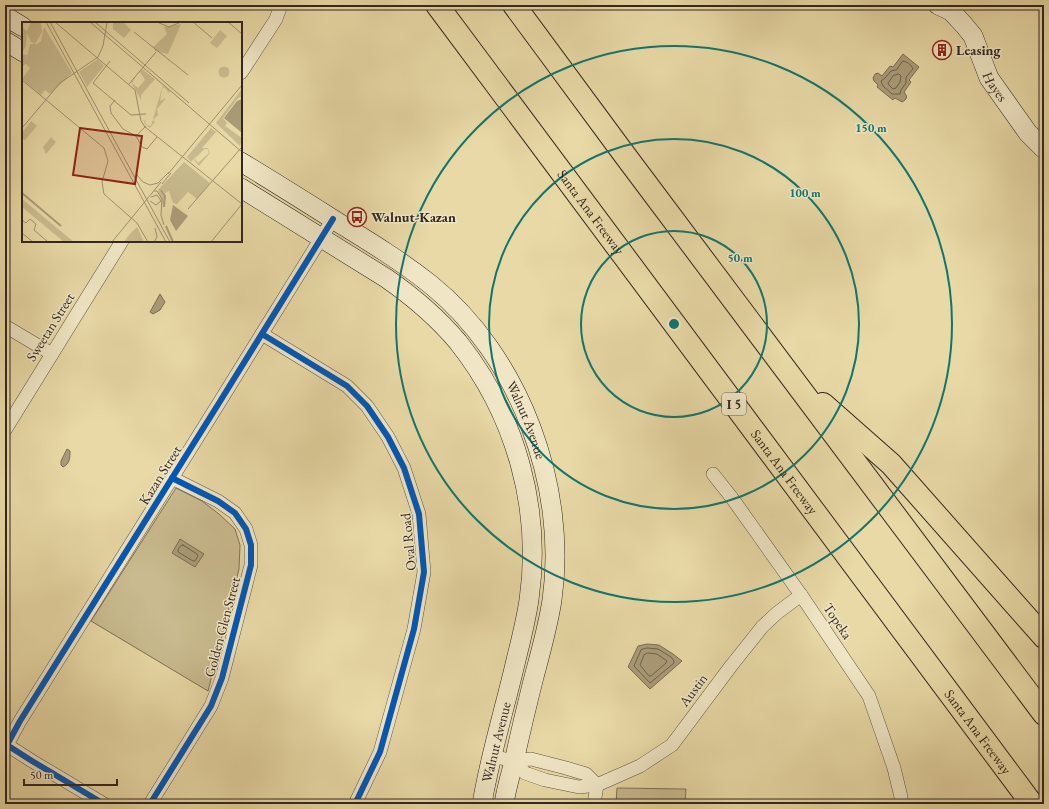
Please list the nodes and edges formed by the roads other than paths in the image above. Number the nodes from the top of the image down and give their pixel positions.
1 (281, 5) edge
2 (437, 5) edge
3 (514, 5) edge
4 (948, 7) edge
5 (5, 16) edge
6 (22, 26) edge
7 (5, 41) edge
8 (22, 51) edge
9 (242, 71) edge
10 (1044, 149) edge
11 (242, 163) edge
12 (242, 189) edge
13 (332, 219) junction
14 (322, 237) junction
15 (121, 242) edge
16 (5, 326) edge
17 (262, 334) junction
18 (52, 354) junction
19 (788, 372) junction
20 (5, 430) edge
21 (713, 474) dead end
22 (172, 478) junction
23 (533, 548) junction
24 (555, 550) junction
25 (801, 595) junction
26 (1044, 637) edge
27 (1044, 714) edge
28 (492, 756) junction
29 (514, 761) junction
30 (597, 785) junction
31 (104, 804) edge
32 (150, 804) edge
33 (355, 804) edge
34 (482, 804) edge
35 (504, 804) edge
36 (594, 804) edge
37 (901, 804) edge
38 (1032, 804) edge

1 - 9 street
2 - 38 highway, Santa Ana Freeway / I 5
3 - 19 highway
4 - 10 main road, Hayes
5 - 6 main road
7 - 8 main road
11 - 13 main road, Walnut Avenue
12 - 14 main road, Walnut Avenue
13 - 14 street, Kazan Street
13 - 24 main road, Walnut Avenue
14 - 17 street, Kazan Street
14 - 23 main road, Walnut Avenue
15 - 18 street, Sweetan Street
16 - 18 street
17 - 22 street, Kazan Street
17 - 33 street, Oval Road
18 - 20 street, Sweetan Street
19 - 26 highway
19 - 27 highway
21 - 25 street, Topeka
22 - 31 street, Kazan Street
22 - 32 street, Golden Glen Street
23 - 24 main road
23 - 28 main road, Walnut Avenue
24 - 29 main road, Walnut Avenue
25 - 30 street, Austin
25 - 37 street, Topeka
28 - 29 street
28 - 34 main road, Walnut Avenue
29 - 30 street
29 - 35 main road, Walnut Avenue
30 - 36 street

